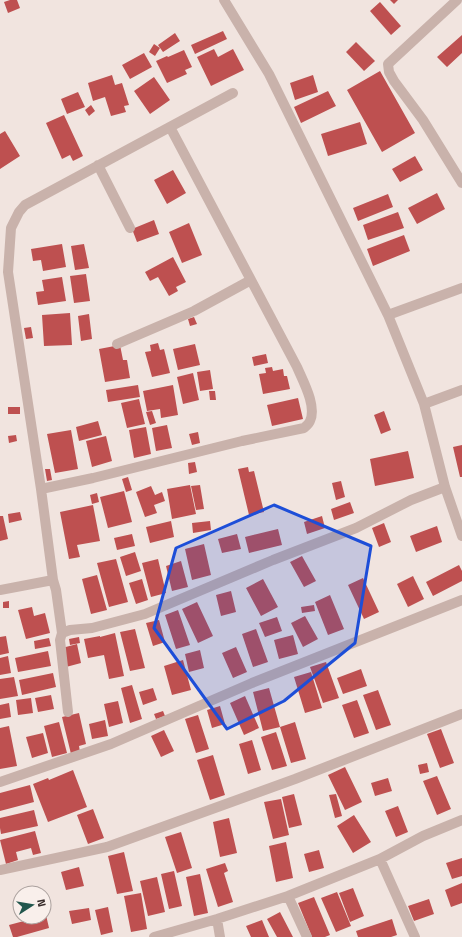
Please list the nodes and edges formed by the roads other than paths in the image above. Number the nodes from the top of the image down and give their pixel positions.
1 (224, 0) edge
2 (457, 0) edge
3 (233, 93) dead end
4 (170, 127) junction
5 (98, 165) junction
6 (462, 183) edge
7 (130, 228) dead end
8 (251, 280) junction
9 (462, 288) edge
10 (388, 315) junction
11 (117, 344) dead end
12 (462, 390) edge
13 (424, 404) junction
14 (445, 487) junction
15 (41, 489) junction
16 (462, 536) edge
17 (53, 580) junction
18 (0, 590) edge
19 (462, 600) edge
20 (62, 633) junction
21 (68, 712) dead end
22 (462, 714) edge
23 (0, 782) edge
24 (462, 820) edge
25 (380, 859) junction
26 (0, 870) edge
27 (288, 896) junction
28 (217, 919) junction
29 (154, 937) edge
30 (220, 937) edge
31 (307, 937) edge
32 (415, 937) edge

1 - 10 street
2 - 6 street
3 - 4 street
4 - 5 street
4 - 8 street
5 - 7 street
5 - 15 street
8 - 11 street
8 - 15 street
9 - 10 street
10 - 13 street
12 - 13 street
13 - 14 street
14 - 16 street
14 - 20 street
15 - 17 street
17 - 18 street
17 - 20 street
19 - 23 street
20 - 21 street
22 - 26 street
24 - 25 street
25 - 27 street
25 - 32 street
27 - 28 street
27 - 31 street
28 - 29 street
28 - 30 street

